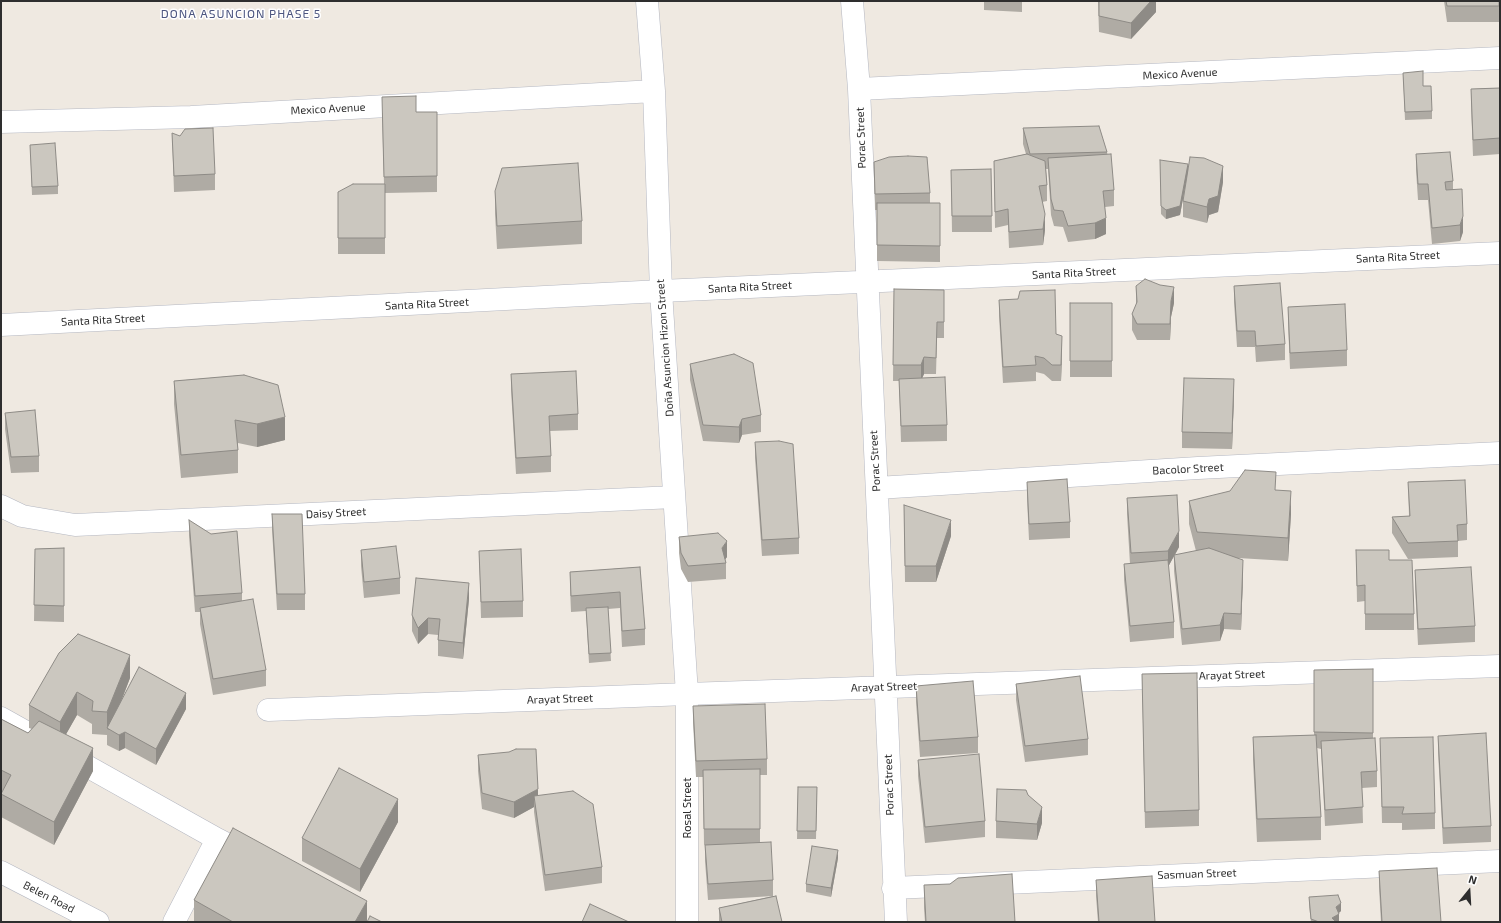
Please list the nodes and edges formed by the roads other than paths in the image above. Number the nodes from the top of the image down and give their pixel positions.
1 (647, 1) edge
2 (852, 1) edge
3 (1500, 58) edge
4 (859, 89) junction
5 (654, 91) junction
6 (1, 122) edge
7 (1500, 252) edge
8 (867, 282) junction
9 (661, 291) junction
10 (1, 326) edge
11 (1500, 454) edge
12 (877, 488) junction
13 (674, 497) junction
14 (1, 506) edge
15 (1500, 666) edge
16 (885, 687) junction
17 (687, 694) junction
18 (268, 710) dead end
19 (1, 718) edge
20 (217, 839) junction
21 (1500, 861) edge
22 (272, 867) edge
23 (1, 872) edge
24 (893, 888) junction
25 (98, 922) edge
26 (174, 922) edge
27 (687, 922) edge
28 (896, 922) edge

1 - 5 street, Doña Asuncion Hizon Street
2 - 4 street, Porac Street
3 - 4 street, Mexico Avenue
4 - 8 street, Porac Street
5 - 6 street, Mexico Avenue
5 - 9 street, Doña Asuncion Hizon Street
7 - 8 street, Santa Rita Street
8 - 9 street, Santa Rita Street
8 - 12 street, Porac Street
9 - 10 street, Santa Rita Street
9 - 13 street, Doña Asuncion Hizon Street
11 - 12 street, Bacolor Street
12 - 16 street, Porac Street
13 - 14 street, Daisy Street
13 - 17 street, Doña Asuncion Hizon Street
15 - 16 street, Arayat Street
16 - 17 street, Arayat Street
16 - 24 street, Porac Street
17 - 18 street, Arayat Street
17 - 27 street, Rosal Street
19 - 20 street
20 - 22 street
20 - 26 street
21 - 24 street, Sasmuan Street
23 - 25 street, Belen Road
24 - 28 street, Porac Street

